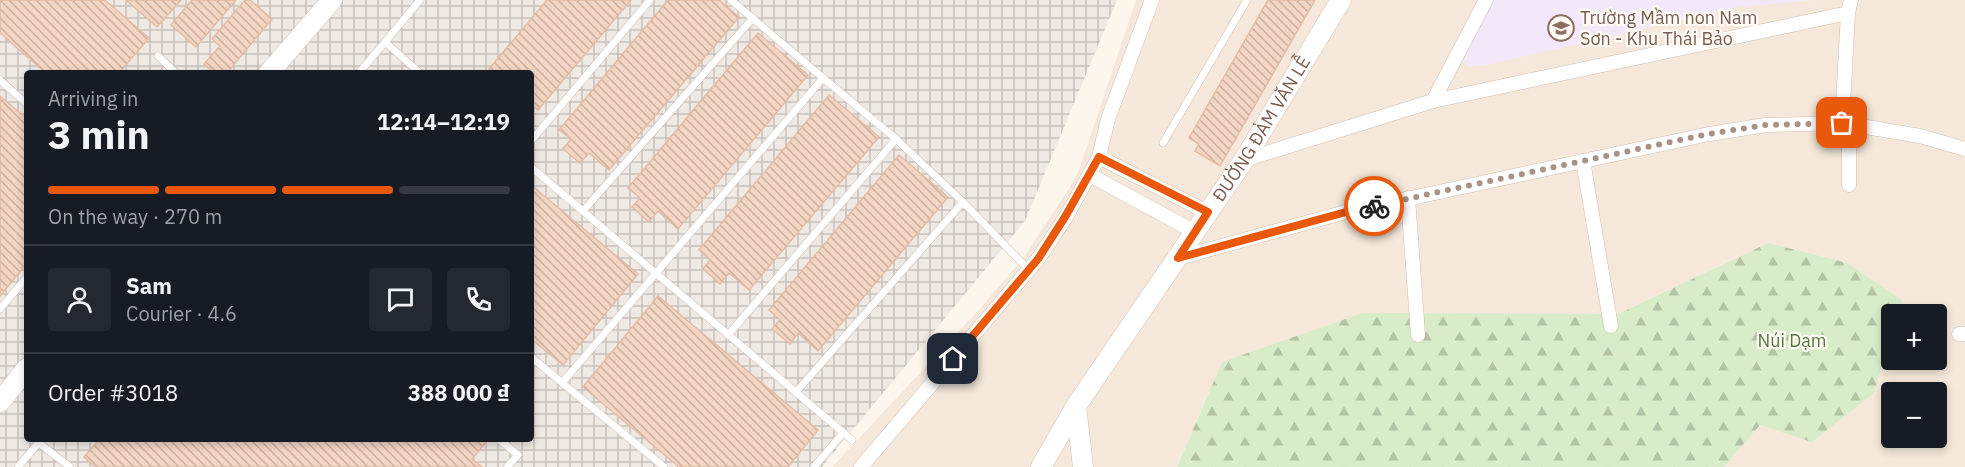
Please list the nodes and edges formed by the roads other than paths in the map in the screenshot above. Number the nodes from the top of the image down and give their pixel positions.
1 (332, 0) edge
2 (420, 0) edge
3 (650, 0) edge
4 (731, 0) edge
5 (1152, 0) edge
6 (1247, 0) edge
7 (1341, 0) edge
8 (1486, 0) edge
9 (1850, 7) edge
10 (753, 18) junction
11 (385, 42) junction
12 (158, 56) dead end
13 (173, 70) edge
14 (271, 70) edge
15 (361, 70) edge
16 (416, 70) edge
17 (823, 78) junction
18 (0, 80) edge
19 (24, 101) edge
20 (1434, 101) junction
21 (1845, 124) junction
22 (534, 137) edge
23 (896, 139) junction
24 (1162, 143) dead end
25 (1965, 149) edge
26 (1099, 157) junction
27 (1244, 160) junction
28 (1583, 161) junction
29 (534, 170) edge
30 (1090, 175) junction
31 (1849, 185) dead end
32 (1408, 198) junction
33 (963, 202) junction
34 (583, 211) junction
35 (1208, 212) junction
36 (1195, 232) junction
37 (1178, 258) junction
38 (1029, 270) junction
39 (656, 273) junction
40 (24, 281) edge
41 (0, 309) edge
42 (1611, 326) dead end
43 (728, 335) junction
44 (1418, 335) dead end
45 (534, 360) edge
46 (24, 372) edge
47 (562, 383) junction
48 (796, 392) junction
49 (0, 402) edge
50 (1076, 406) junction
51 (843, 433) junction
52 (852, 440) dead end
53 (39, 442) edge
54 (41, 442) edge
55 (502, 442) edge
56 (18, 467) edge
57 (70, 467) edge
58 (507, 467) edge
59 (664, 467) edge
60 (814, 467) edge
61 (861, 467) edge
62 (1041, 467) edge
63 (1083, 467) edge

1 - 14 main road
2 - 11 lane
3 - 22 lane
4 - 10 lane
5 - 26 street
6 - 24 lane
7 - 27 main road, ĐƯỜNG ĐÀM VĂN LỄ
8 - 20 street
9 - 20 street
9 - 21 street
10 - 17 lane
10 - 34 lane
11 - 15 lane
11 - 16 lane
12 - 13 lane
17 - 23 lane
17 - 39 lane
18 - 19 lane
20 - 27 street
21 - 25 street
21 - 28 street
21 - 31 street
23 - 33 lane
23 - 43 lane
26 - 30 street
26 - 35 street
27 - 35 main road, ĐƯỜNG ĐÀM VĂN LỄ
28 - 32 street
28 - 42 street
29 - 34 lane
30 - 36 street
30 - 38 street
32 - 37 street
32 - 44 street
33 - 38 lane
33 - 48 lane
34 - 39 lane
35 - 36 main road, ĐƯỜNG ĐÀM VĂN LỄ
36 - 37 main road, ĐƯỜNG ĐÀM VĂN LỄ
37 - 50 main road, ĐƯỜNG ĐÀM VĂN LỄ
38 - 61 street
39 - 43 lane
39 - 47 lane
40 - 41 lane
43 - 48 lane
45 - 47 lane
46 - 49 main road
47 - 59 lane
48 - 51 lane
50 - 62 main road, ĐƯỜNG ĐÀM VĂN LỄ
50 - 63 main road
51 - 52 lane
51 - 60 lane
53 - 56 lane
54 - 57 lane
55 - 58 lane

